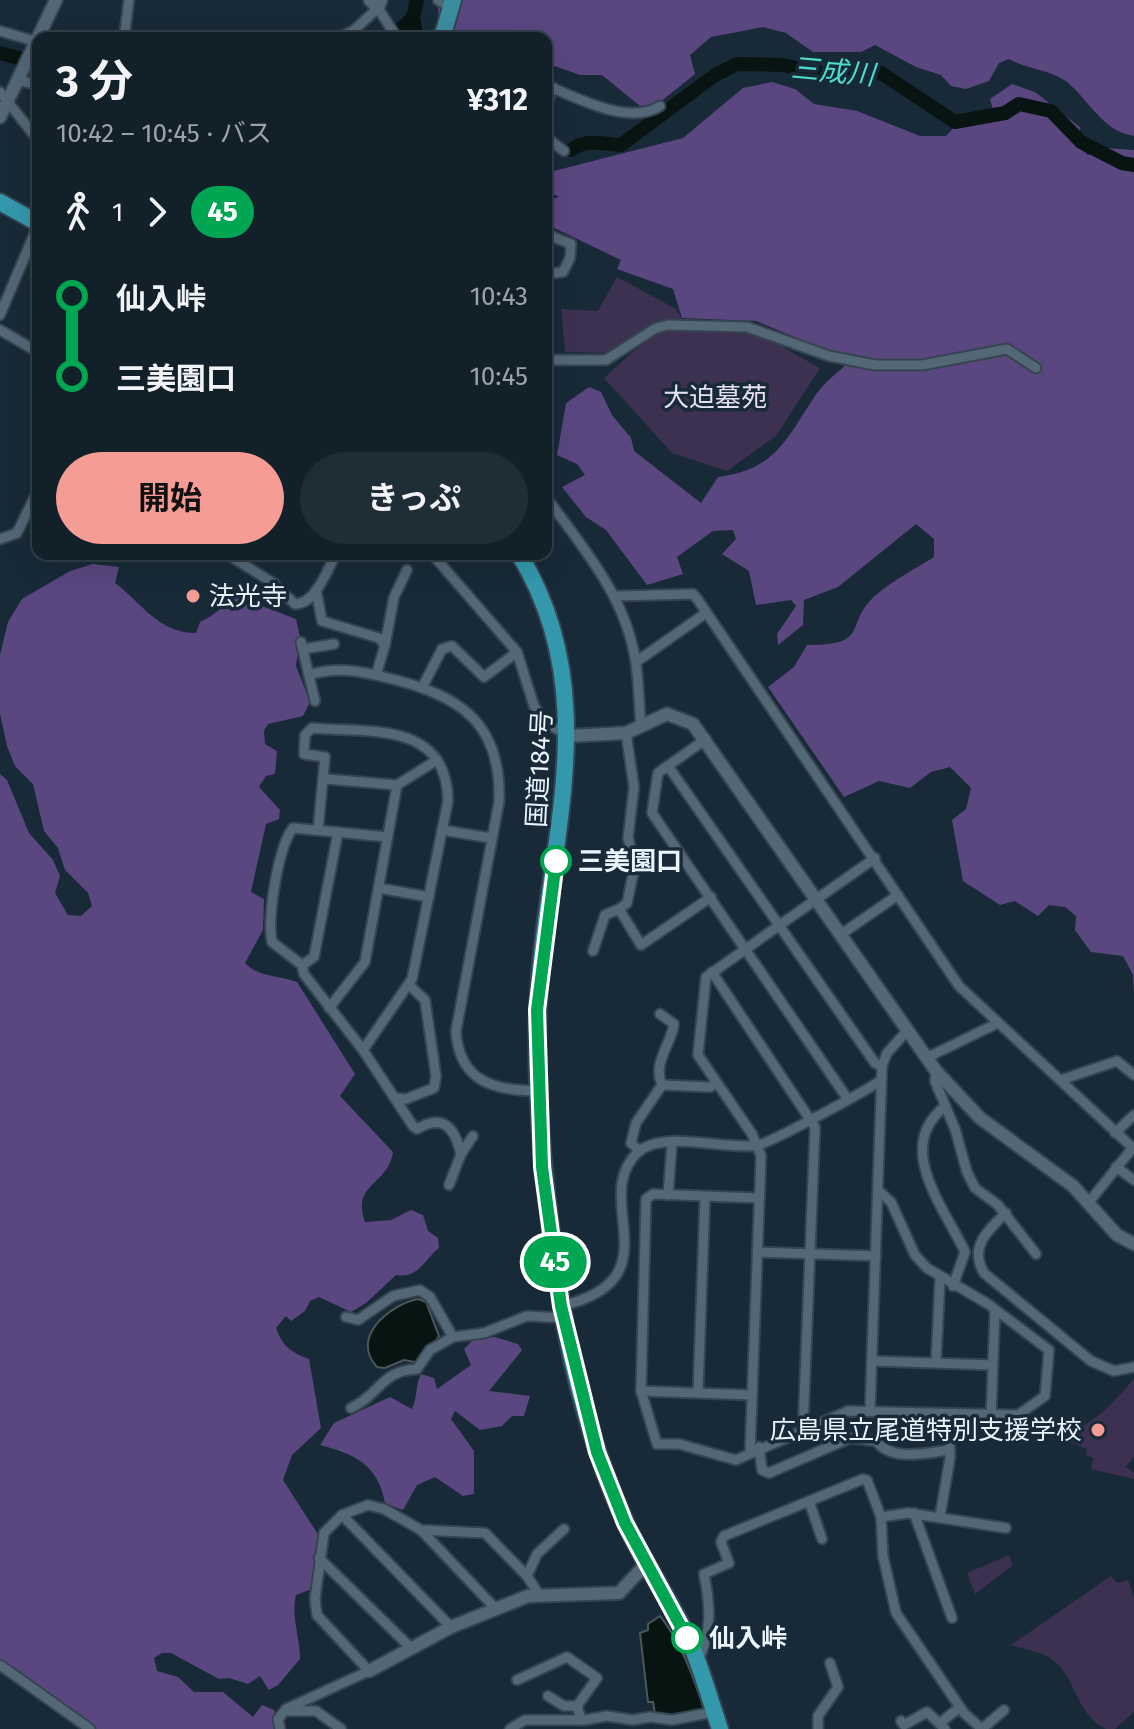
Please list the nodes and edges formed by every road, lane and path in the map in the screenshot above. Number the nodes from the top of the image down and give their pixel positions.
1 (56, 0) edge
2 (129, 0) edge
3 (447, 3) edge
4 (378, 6) edge
5 (0, 31) edge
6 (42, 32) edge
7 (125, 32) edge
8 (351, 32) edge
9 (393, 32) edge
10 (445, 32) edge
11 (32, 41) edge
12 (32, 52) edge
13 (19, 78) junction
14 (32, 82) edge
15 (552, 87) edge
16 (2, 94) edge
17 (660, 106) dead end
18 (0, 117) edge
19 (32, 132) edge
20 (552, 142) edge
21 (564, 151) dead end
22 (0, 202) edge
23 (32, 221) edge
24 (552, 236) edge
25 (32, 238) edge
26 (552, 273) edge
27 (0, 315) edge
28 (0, 330) edge
29 (32, 349) edge
30 (552, 360) edge
31 (1036, 368) dead end
32 (552, 505) edge
33 (32, 508) edge
34 (0, 539) edge
35 (237, 560) edge
36 (333, 560) edge
37 (437, 560) edge
38 (522, 560) edge
39 (407, 570) dead end
40 (316, 590) junction
41 (616, 596) junction
42 (706, 613) junction
43 (334, 644) dead end
44 (385, 645) junction
45 (517, 652) junction
46 (636, 662) junction
47 (309, 675) junction
48 (376, 675) junction
49 (423, 686) junction
50 (315, 701) dead end
51 (641, 726) junction
52 (626, 733) junction
53 (568, 736) junction
54 (706, 739) junction
55 (437, 760) junction
56 (668, 766) junction
57 (326, 779) junction
58 (397, 785) junction
59 (318, 830) junction
60 (442, 830) junction
61 (338, 832) junction
62 (388, 837) junction
63 (491, 838) junction
64 (875, 858) junction
65 (379, 888) junction
66 (898, 895) junction
67 (429, 897) junction
68 (711, 897) junction
69 (817, 899) junction
70 (619, 909) junction
71 (782, 925) junction
72 (840, 935) junction
73 (747, 948) junction
74 (593, 951) dead end
75 (302, 965) junction
76 (712, 972) junction
77 (410, 986) junction
78 (329, 1008) junction
79 (660, 1014) dead end
80 (998, 1023) junction
81 (906, 1032) junction
82 (363, 1050) junction
83 (926, 1058) junction
84 (882, 1066) junction
85 (936, 1071) junction
86 (1134, 1075) edge
87 (881, 1080) junction
88 (1061, 1080) junction
89 (717, 1083) junction
90 (662, 1085) junction
91 (541, 1091) junction
92 (396, 1098) junction
93 (847, 1098) junction
94 (944, 1107) junction
95 (1134, 1115) edge
96 (811, 1118) junction
97 (1115, 1133) junction
98 (473, 1136) dead end
99 (672, 1143) junction
100 (758, 1145) junction
101 (1133, 1150) edge
102 (640, 1151) junction
103 (461, 1154) junction
104 (1116, 1167) junction
105 (1134, 1180) edge
106 (449, 1185) dead end
107 (880, 1192) junction
108 (668, 1195) junction
109 (705, 1197) junction
110 (758, 1198) junction
111 (1089, 1202) junction
112 (1006, 1213) junction
113 (1134, 1244) edge
114 (757, 1252) junction
115 (1036, 1254) dead end
116 (811, 1255) junction
117 (876, 1256) junction
118 (940, 1279) junction
119 (953, 1286) junction
120 (995, 1310) junction
121 (563, 1312) junction
122 (346, 1317) dead end
123 (453, 1337) junction
124 (874, 1361) junction
125 (936, 1362) junction
126 (992, 1365) junction
127 (1134, 1367) edge
128 (641, 1391) junction
129 (698, 1392) junction
130 (752, 1395) junction
131 (351, 1408) dead end
132 (870, 1411) junction
133 (949, 1414) junction
134 (991, 1416) junction
135 (803, 1428) junction
136 (754, 1450) junction
137 (949, 1450) junction
138 (809, 1501) junction
139 (914, 1513) junction
140 (342, 1515) junction
141 (940, 1516) junction
142 (881, 1517) junction
143 (1006, 1528) dead end
144 (564, 1529) dead end
145 (421, 1530) junction
146 (822, 1539) dead end
147 (319, 1558) junction
148 (646, 1564) junction
149 (527, 1576) junction
150 (538, 1593) junction
151 (495, 1608) junction
152 (952, 1618) dead end
153 (451, 1627) junction
154 (410, 1647) junction
155 (697, 1662) junction
156 (830, 1663) dead end
157 (0, 1665) edge
158 (369, 1671) junction
159 (517, 1680) dead end
160 (548, 1696) dead end
161 (577, 1706) junction
162 (960, 1707) junction
163 (286, 1709) junction
164 (1004, 1710) dead end
165 (714, 1712) junction
166 (581, 1720) junction
167 (901, 1721) dead end
168 (942, 1726) edge
169 (90, 1729) edge
170 (280, 1729) edge
171 (341, 1729) edge
172 (510, 1729) edge
173 (720, 1729) edge
174 (818, 1729) edge
175 (982, 1729) edge

1 - 6 street
2 - 7 street
3 - 10 main road
4 - 8 street
4 - 9 street
5 - 11 street
12 - 13 street
13 - 14 street
13 - 16 street
15 - 17 street
16 - 18 street
16 - 19 street
20 - 21 street
22 - 23 highway
24 - 26 street
25 - 27 street
28 - 29 street
30 - 31 street
32 - 41 street
33 - 34 street
35 - 40 street
36 - 40 street
37 - 45 street
38 - 53 highway, 国道184号
39 - 44 street
40 - 44 street
41 - 42 street
41 - 46 street
42 - 46 street
42 - 64 street
43 - 47 street
44 - 48 street
45 - 49 street
45 - 53 street
46 - 51 street
47 - 48 street
47 - 50 street
48 - 49 street
49 - 63 street
51 - 52 street
51 - 54 street
52 - 53 street
52 - 70 street
53 - 91 highway, 国道184号
54 - 56 street
54 - 69 street
55 - 57 street
55 - 58 street
55 - 60 street
56 - 68 street
56 - 71 street
57 - 58 street
57 - 59 street
58 - 62 street
59 - 61 street
59 - 75 street
60 - 63 street
60 - 67 street
61 - 62 street
61 - 75 street
62 - 65 street
63 - 91 street
64 - 66 street
64 - 69 street
65 - 67 street
65 - 78 street
66 - 72 street
66 - 80 street
67 - 77 street
68 - 70 street
68 - 73 street
69 - 71 street
69 - 72 street
70 - 74 street
71 - 73 street
71 - 84 street
72 - 81 street
73 - 76 street
73 - 93 street
75 - 78 street
76 - 89 street
76 - 96 street
77 - 82 street
77 - 92 street
78 - 82 street
79 - 90 street
80 - 83 street
80 - 88 street
81 - 83 street
81 - 84 street
82 - 92 street
83 - 85 street
84 - 87 street
85 - 94 street
85 - 111 street
86 - 88 street
87 - 93 street
87 - 107 street
88 - 97 street
89 - 90 street
89 - 100 street
90 - 102 street
91 - 121 highway, 国道184号
92 - 103 street
93 - 96 street
94 - 112 street
94 - 119 street
95 - 97 street
96 - 100 street
96 - 116 street
97 - 101 street
98 - 103 street
99 - 100 street
99 - 102 street
99 - 108 street
100 - 110 street
101 - 104 street
102 - 121 street
103 - 106 street
104 - 105 street
104 - 111 street
107 - 117 street
107 - 118 street
108 - 109 street
108 - 128 street
109 - 110 street
109 - 129 street
110 - 114 street
111 - 113 street
112 - 115 street
112 - 127 street
114 - 116 street
114 - 130 street
116 - 117 street
116 - 135 street
117 - 124 street
118 - 119 street
118 - 125 street
119 - 120 street
120 - 126 street
120 - 134 street
121 - 123 street
121 - 148 highway, 国道184号
122 - 123 street
123 - 131 street
124 - 125 street
124 - 132 street
125 - 126 street
126 - 134 street
128 - 129 street
128 - 136 street
129 - 130 street
130 - 136 street
132 - 133 street
132 - 135 street
133 - 134 street
133 - 137 street
135 - 136 street
136 - 137 street
137 - 141 street
138 - 142 street
138 - 146 street
138 - 155 street
139 - 141 street
139 - 142 street
139 - 152 street
140 - 145 street
140 - 147 street
140 - 153 street
141 - 143 street
142 - 162 street
144 - 149 street
145 - 149 street
145 - 151 street
147 - 154 street
147 - 158 street
148 - 150 street
148 - 155 highway, 国道184号
149 - 150 street
150 - 151 street
151 - 153 street
153 - 154 street
154 - 158 street
155 - 165 highway, 国道184号
156 - 174 street
157 - 169 street
158 - 163 street
159 - 161 street
160 - 161 street
161 - 166 street
162 - 168 street
162 - 175 street
163 - 170 street
163 - 171 street
164 - 175 street
165 - 166 street
165 - 173 highway, 国道184号
166 - 172 street
167 - 168 street

